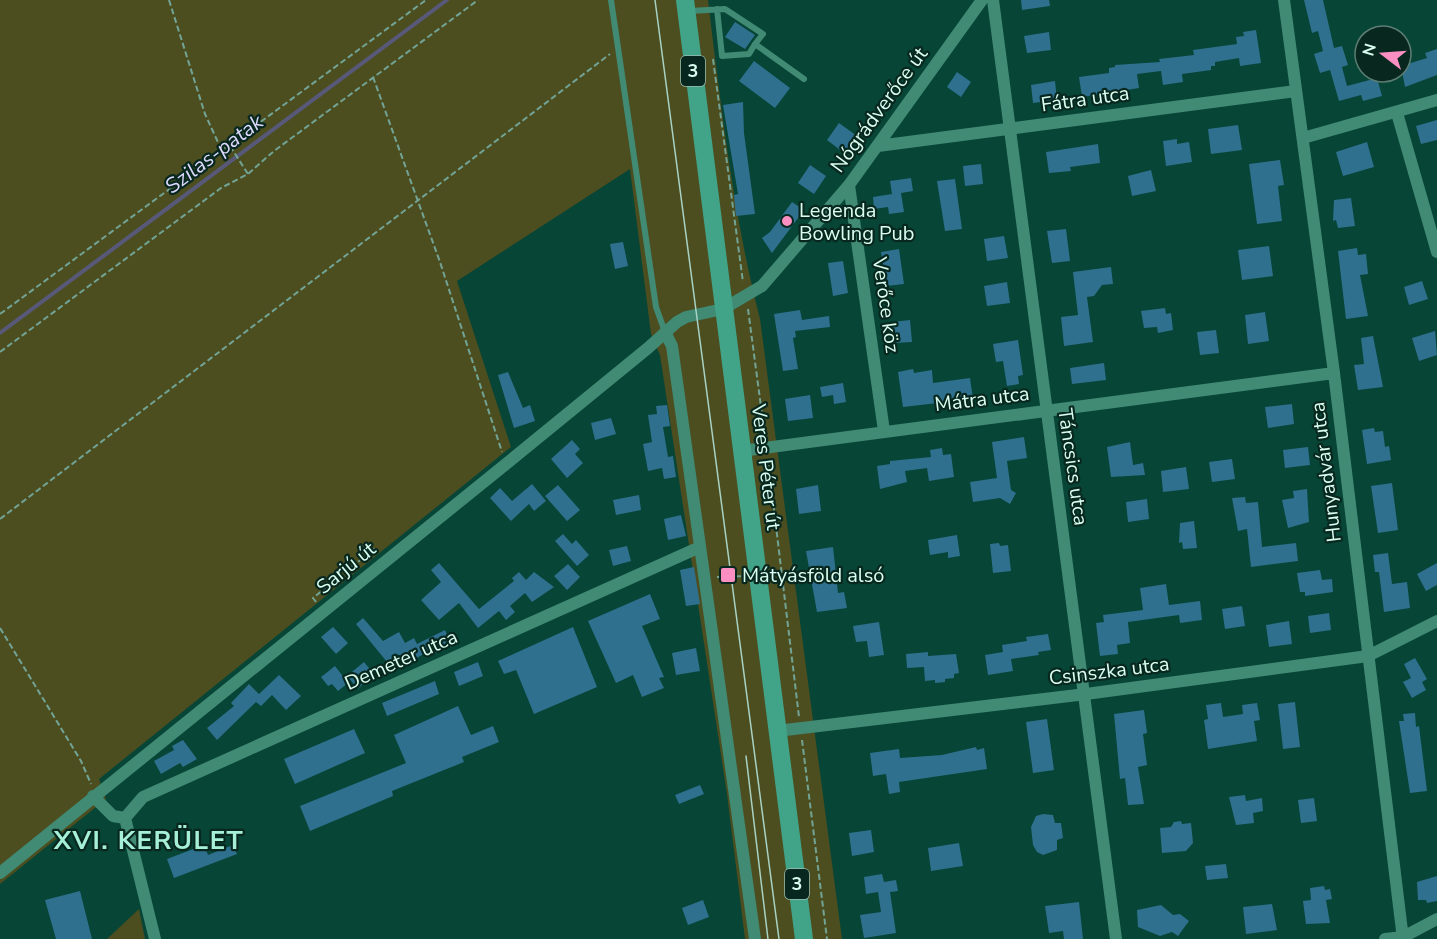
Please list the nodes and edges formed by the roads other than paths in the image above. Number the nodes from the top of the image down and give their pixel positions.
1 (611, 0) edge
2 (982, 0) edge
3 (993, 0) edge
4 (1284, 0) edge
5 (685, 6) edge
6 (717, 9) junction
7 (755, 44) junction
8 (804, 79) dead end
9 (1296, 91) junction
10 (1437, 100) edge
11 (1397, 113) junction
12 (1009, 129) junction
13 (1303, 138) junction
14 (878, 146) junction
15 (849, 185) junction
16 (1437, 252) edge
17 (723, 309) junction
18 (665, 332) junction
19 (1334, 373) junction
20 (1045, 410) junction
21 (884, 431) junction
22 (741, 451) junction
23 (700, 547) junction
24 (1437, 621) edge
25 (1368, 656) junction
26 (1086, 694) junction
27 (777, 731) junction
28 (93, 796) junction
29 (125, 818) junction
30 (0, 873) edge
31 (1437, 920) edge
32 (1403, 938) edge
33 (155, 939) edge
34 (755, 939) edge
35 (804, 939) edge
36 (1116, 939) edge
37 (1385, 939) edge

1 - 18 lane
2 - 14 street, Nógrádverőce út
3 - 12 street, Táncsics utca
4 - 9 street, Hunyadvár utca
5 - 6 lane
5 - 17 main road, Veres Péter út / 3
6 - 7 lane
6 - 7 lane
7 - 8 lane
9 - 12 street, Fátra utca
9 - 13 street, Hunyadvár utca
10 - 11 street
11 - 13 street
11 - 16 street
12 - 14 street, Fátra utca
12 - 20 street, Táncsics utca
13 - 19 street, Hunyadvár utca
14 - 15 street, Nógrádverőce út
15 - 17 street, Nógrádverőce út
15 - 21 street, Verőce köz
17 - 18 street, Sarjú út
17 - 22 main road, Veres Péter út / 3
18 - 23 street
18 - 28 street, Sarjú út
19 - 20 street, Mátra utca
19 - 25 street, Hunyadvár utca
20 - 21 street, Mátra utca
20 - 26 street, Táncsics utca
21 - 22 street, Mátra utca
22 - 27 main road, Veres Péter út / 3
23 - 29 street, Demeter utca
23 - 34 street
24 - 25 street, Csinszka utca
25 - 26 street, Csinszka utca
25 - 32 street, Hunyadvár utca
26 - 27 street, Csinszka utca
26 - 36 street, Táncsics utca
27 - 35 main road, Veres Péter út / 3
28 - 29 street
28 - 30 street, Sarjú út
29 - 33 street
31 - 32 street
32 - 37 street

